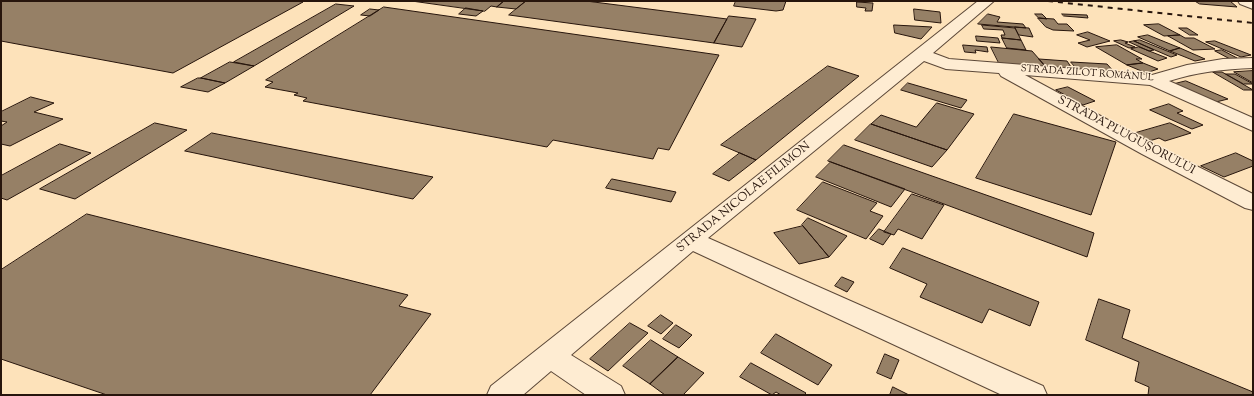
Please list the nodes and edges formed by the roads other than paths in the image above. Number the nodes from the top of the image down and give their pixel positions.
1 (987, 1) edge
2 (1245, 1) edge
3 (1253, 5) edge
4 (922, 54) junction
5 (1253, 63) edge
6 (1000, 68) junction
7 (1153, 80) junction
8 (1253, 125) edge
9 (1253, 203) edge
10 (691, 240) junction
11 (550, 356) junction
12 (502, 395) edge
13 (610, 395) edge
14 (1032, 395) edge

1 - 4 street, STRADA NICOLAE FILIMON
2 - 3 street
4 - 6 street, STRADA ZILOT ROMÂNUL
4 - 10 street, STRADA NICOLAE FILIMON
5 - 7 street, STRADA ZILOT ROMÂNUL
6 - 7 street, STRADA ZILOT ROMÂNUL
6 - 9 street, STRADA PLUGUȘORULUI
7 - 8 street
10 - 11 street, STRADA NICOLAE FILIMON
10 - 14 street
11 - 12 street, STRADA NICOLAE FILIMON
11 - 13 street

